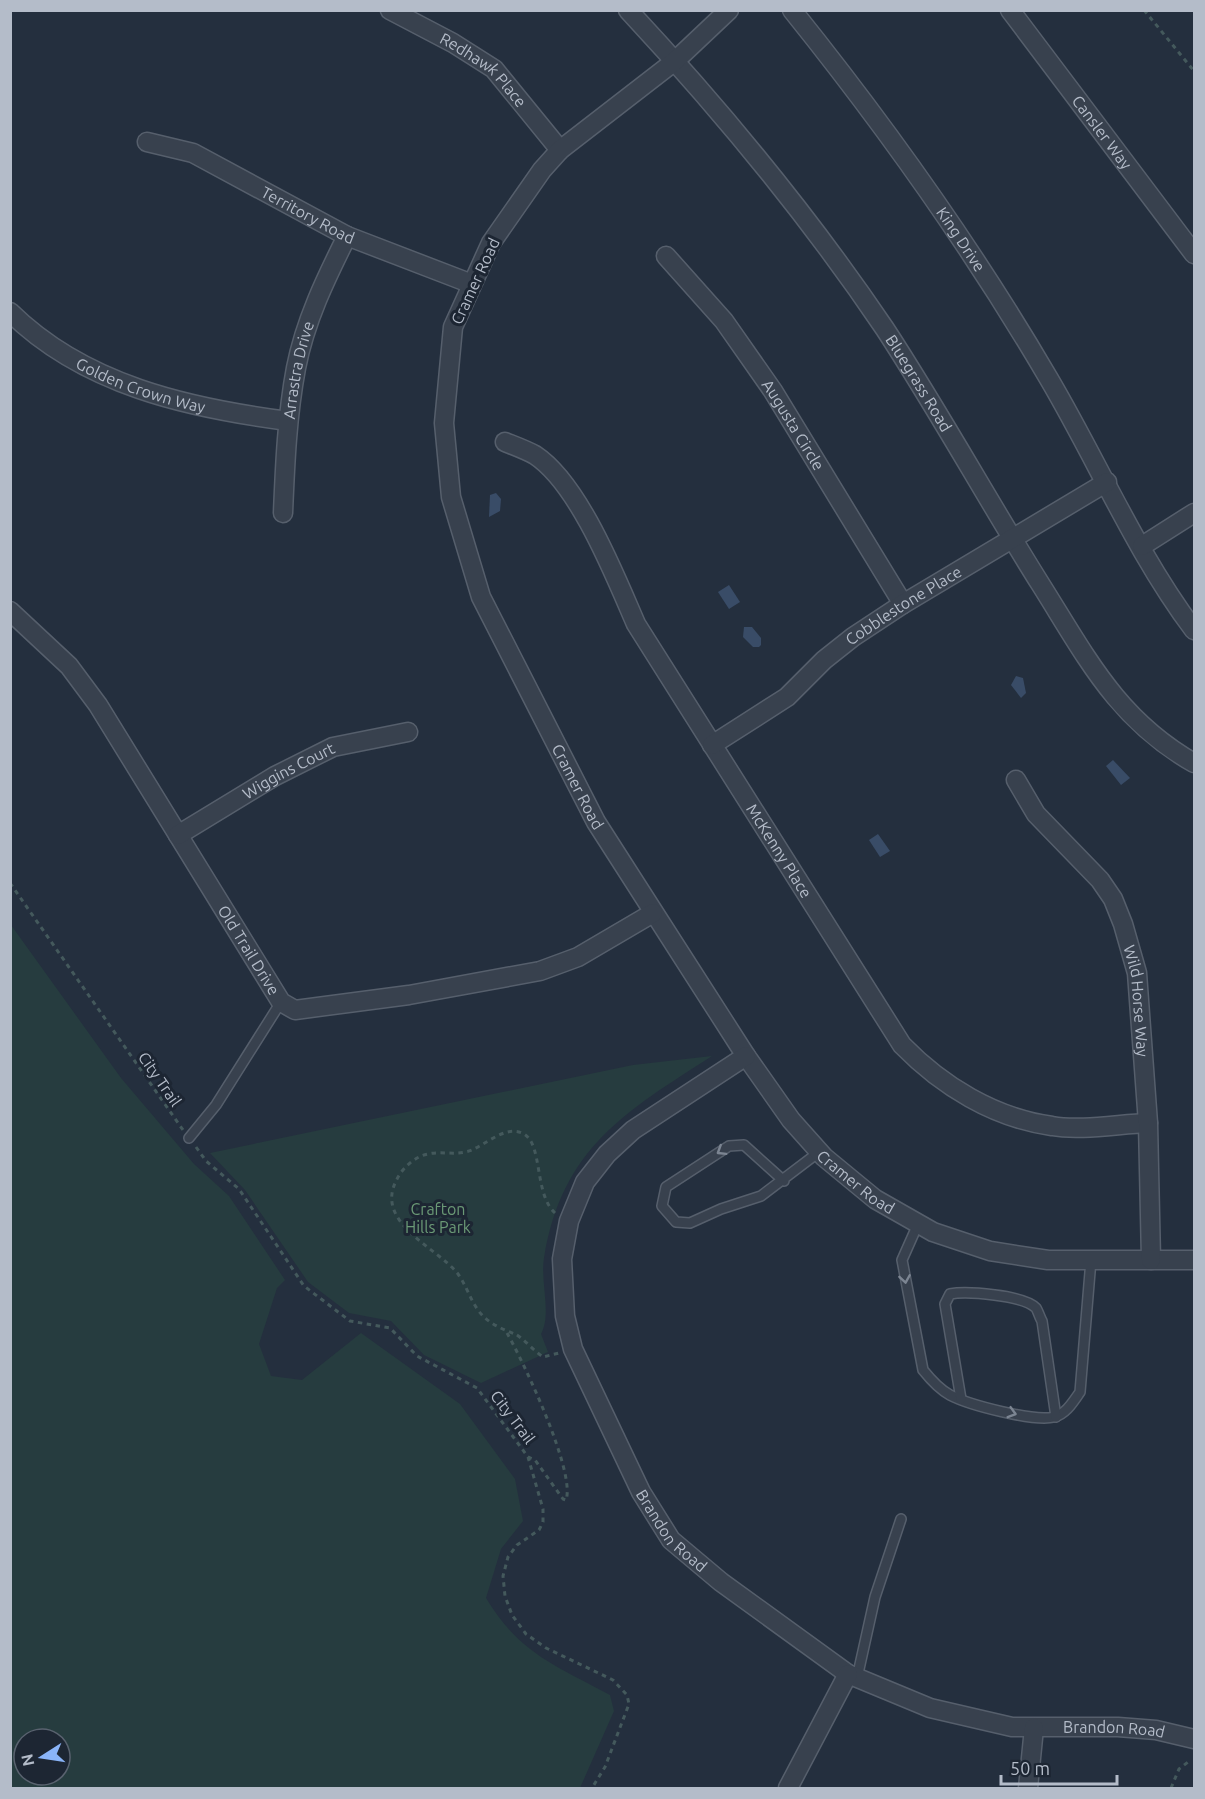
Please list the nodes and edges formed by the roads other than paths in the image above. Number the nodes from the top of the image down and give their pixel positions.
1 (390, 10) edge
2 (628, 10) edge
3 (729, 10) edge
4 (792, 10) edge
5 (1010, 10) edge
6 (675, 61) junction
7 (147, 142) dead end
8 (560, 150) junction
9 (347, 236) junction
10 (1194, 254) edge
11 (666, 255) dead end
12 (472, 284) junction
13 (10, 312) edge
14 (288, 421) junction
15 (505, 441) dead end
16 (1107, 482) junction
17 (283, 513) dead end
18 (1194, 513) edge
19 (1012, 539) junction
20 (1142, 546) junction
21 (903, 604) junction
22 (10, 611) edge
23 (1194, 630) edge
24 (408, 732) dead end
25 (712, 745) junction
26 (1194, 763) edge
27 (1016, 780) dead end
28 (178, 835) junction
29 (653, 913) junction
30 (281, 1002) junction
31 (746, 1056) junction
32 (1148, 1123) junction
33 (189, 1138) road end
34 (819, 1152) junction
35 (784, 1181) junction
36 (918, 1224) junction
37 (1091, 1260) junction
38 (1151, 1260) junction
39 (1194, 1260) edge
40 (961, 1399) junction
41 (1056, 1417) junction
42 (901, 1519) dead end
43 (853, 1676) junction
44 (1034, 1728) junction
45 (1194, 1739) edge
46 (788, 1788) edge
47 (1028, 1788) edge

1 - 8 street, Redhawk Place
2 - 6 street, Bluegrass Road
3 - 6 street
4 - 16 street, King Drive
5 - 10 street, Cansler Way
6 - 8 street, Cramer Road
6 - 19 street, Bluegrass Road
7 - 9 street, Territory Road
8 - 12 street, Cramer Road
9 - 12 street, Territory Road
9 - 14 street, Arrastra Drive
11 - 21 street, Augusta Circle
12 - 29 street, Cramer Road
13 - 14 street, Golden Crown Way
14 - 17 street, Arrastra Drive
15 - 25 street, McKenny Place
16 - 19 street, Cobblestone Place
16 - 20 street, King Drive
18 - 20 street
19 - 21 street, Cobblestone Place
19 - 26 street, Bluegrass Road
20 - 23 street, King Drive
21 - 25 street, Cobblestone Place
22 - 28 street, Old Trail Drive
24 - 28 street, Wiggins Court
25 - 32 street, McKenny Place
27 - 32 street, Wild Horse Way
28 - 30 street, Old Trail Drive
29 - 30 street, Old Trail Drive
29 - 31 street, Cramer Road
30 - 33 lane
31 - 34 street, Cramer Road
31 - 43 street, Brandon Road
32 - 38 street, Wild Horse Way
34 - 35 lane
34 - 36 street, Cramer Road
35 -> 35 lane
36 - 37 street, Cramer Road
36 -> 40 lane
37 - 38 street, Cramer Road
37 - 41 lane
38 - 39 street, Cramer Road
40 -> 41 lane
40 - 41 lane
42 - 43 lane
43 - 44 street, Brandon Road
43 - 46 street
44 - 45 street, Brandon Road
44 - 47 street

